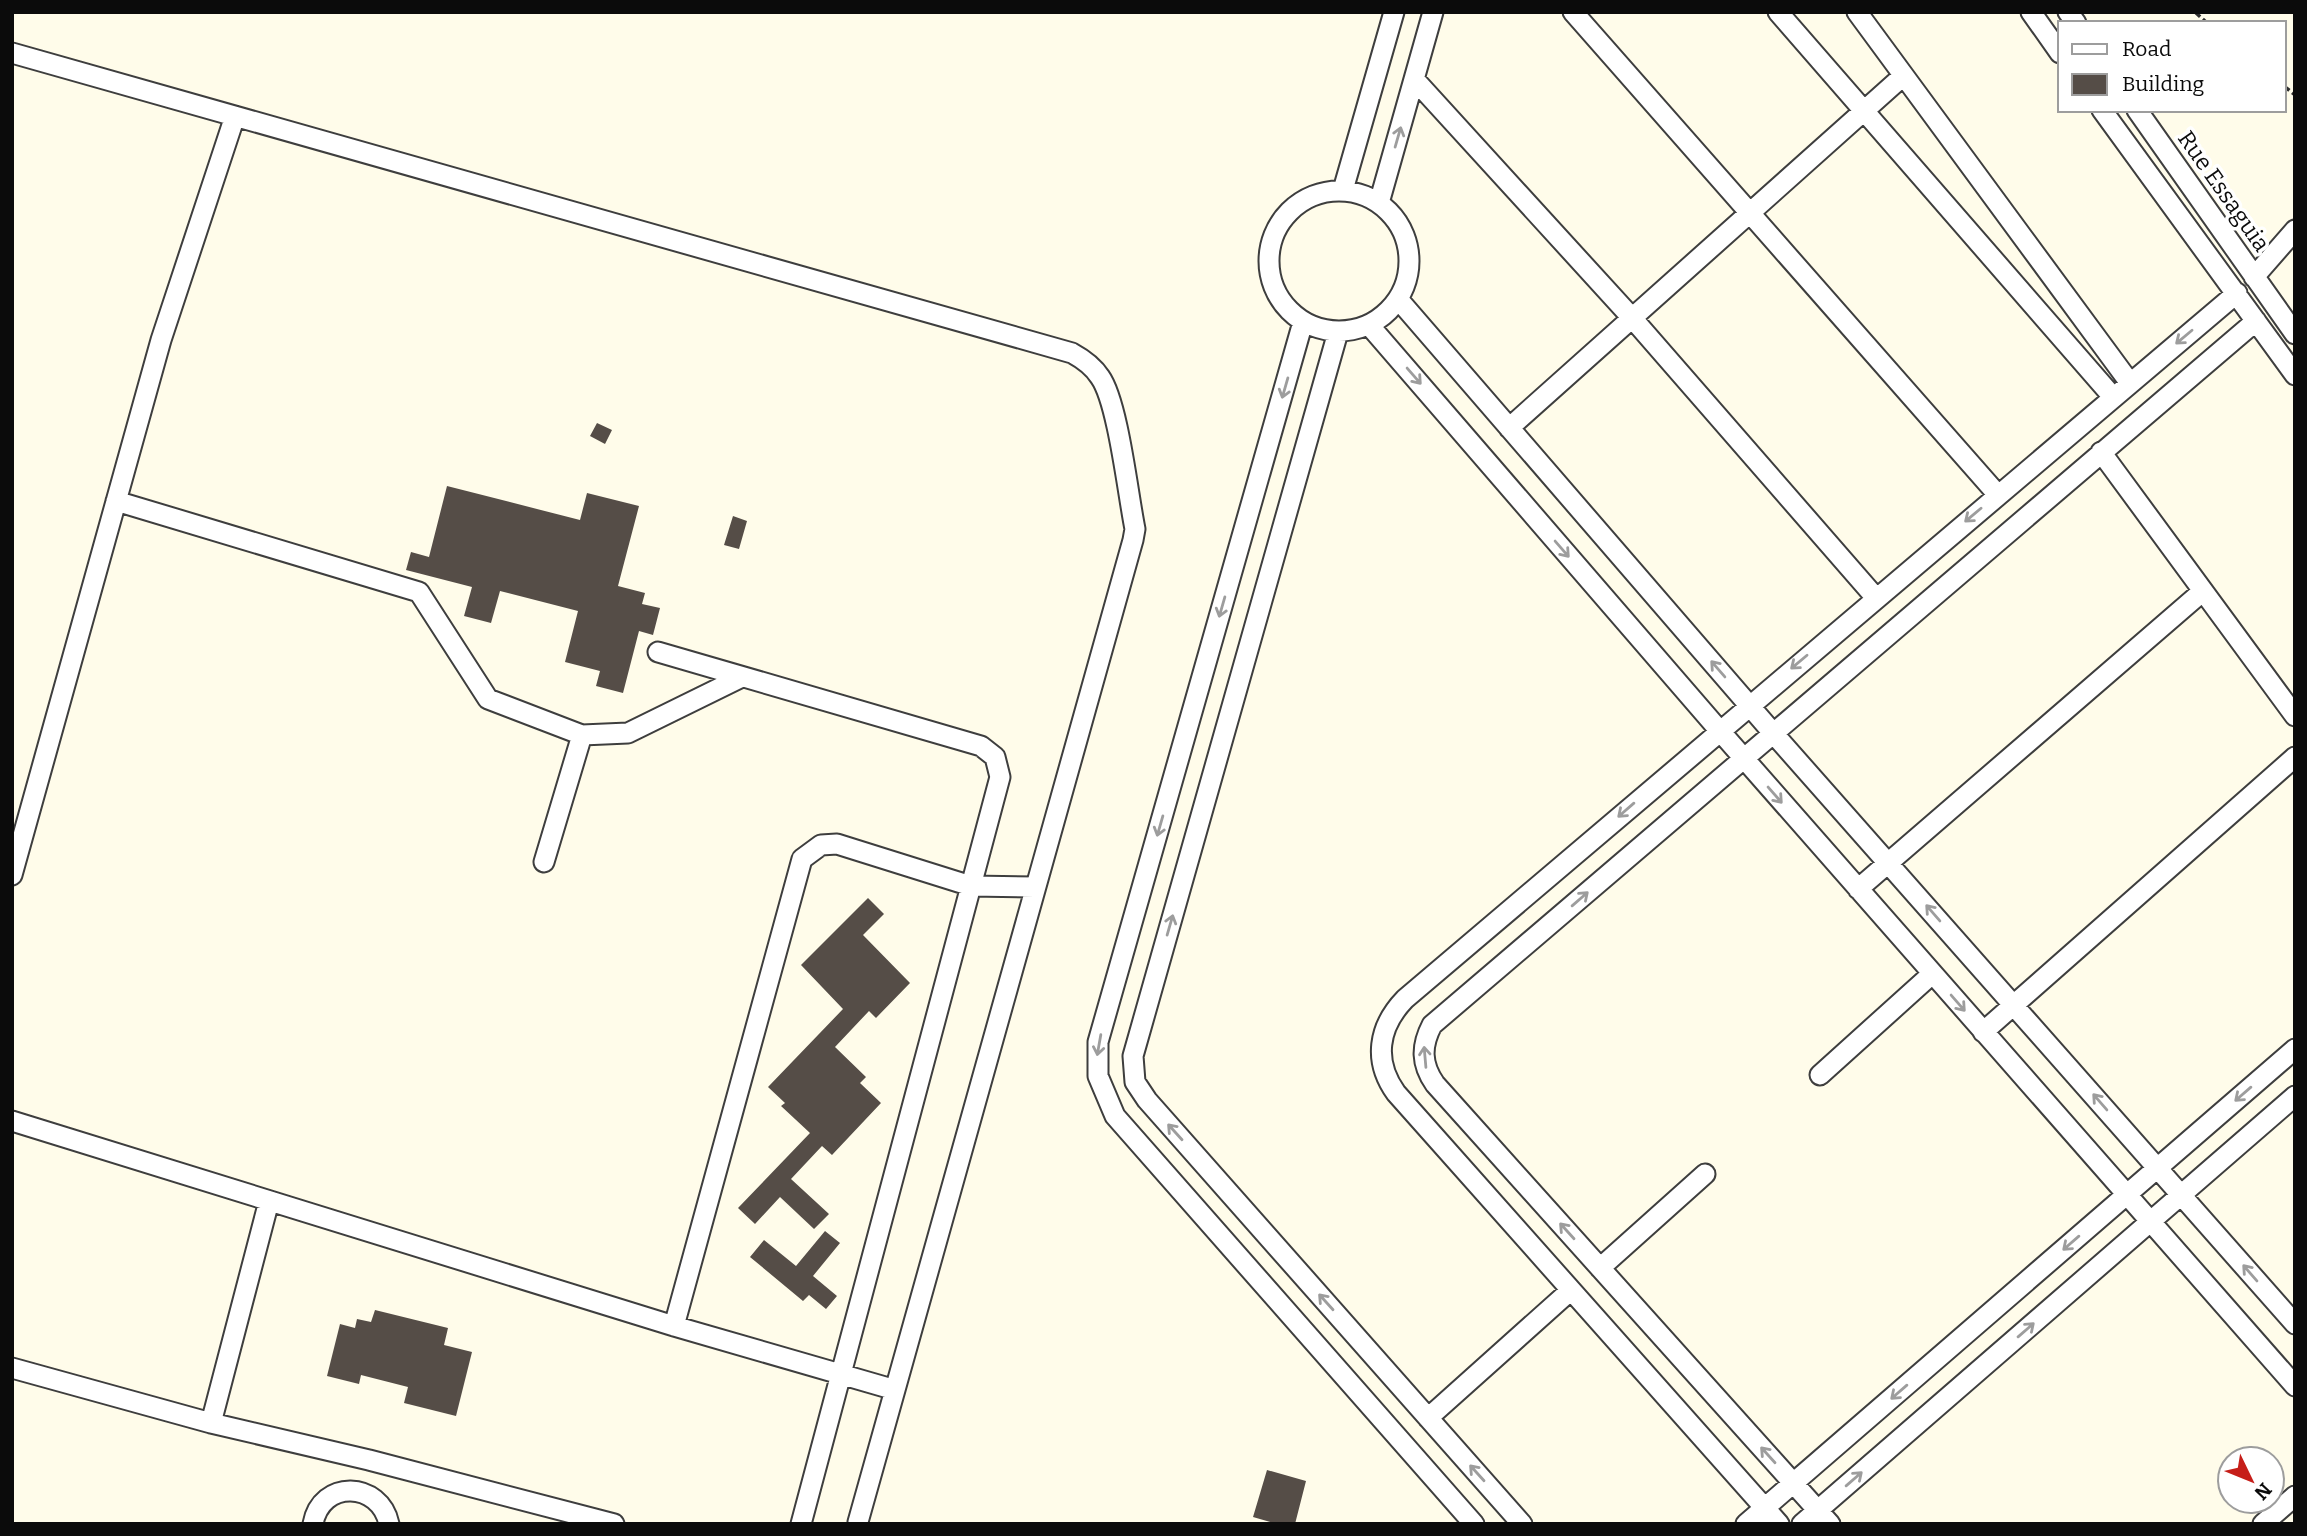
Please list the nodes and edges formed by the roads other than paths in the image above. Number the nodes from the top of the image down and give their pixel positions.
1 (1394, 12) edge
2 (1433, 12) edge
3 (1573, 12) edge
4 (1778, 12) edge
5 (1857, 12) edge
6 (2031, 12) edge
7 (2058, 50) edge
8 (12, 53) edge
9 (1903, 76) junction
10 (1414, 79) junction
11 (1865, 111) junction
12 (2103, 112) edge
13 (2138, 112) edge
14 (235, 116) junction
15 (1343, 191) junction
16 (1379, 203) junction
17 (1750, 214) junction
18 (2295, 230) edge
19 (2254, 277) junction
20 (2236, 293) junction
21 (1398, 299) junction
22 (1633, 319) junction
23 (2256, 320) junction
24 (1303, 323) junction
25 (1369, 325) junction
26 (1338, 332) junction
27 (2295, 334) edge
28 (2295, 375) edge
29 (2130, 383) junction
30 (2113, 397) junction
31 (1509, 428) junction
32 (2101, 452) junction
33 (1997, 495) junction
34 (116, 501) junction
35 (2203, 592) junction
36 (1876, 598) junction
37 (658, 652) dead end
38 (742, 677) junction
39 (1749, 705) junction
40 (2295, 716) edge
41 (1719, 730) junction
42 (1773, 733) junction
43 (582, 735) junction
44 (2295, 757) edge
45 (1743, 758) junction
46 (544, 862) dead end
47 (1888, 862) junction
48 (12, 875) edge
49 (971, 886) junction
50 (1035, 887) junction
51 (1858, 888) junction
52 (1932, 974) junction
53 (2014, 1005) junction
54 (1983, 1032) junction
55 (2295, 1049) edge
56 (1820, 1075) dead end
57 (2295, 1097) edge
58 (12, 1121) edge
59 (2158, 1167) junction
60 (1705, 1174) dead end
61 (2126, 1195) junction
62 (2182, 1195) junction
63 (270, 1201) junction
64 (2150, 1222) junction
65 (1600, 1268) junction
66 (1571, 1290) junction
67 (2295, 1324) edge
68 (674, 1326) junction
69 (12, 1368) edge
70 (841, 1374) junction
71 (2295, 1386) edge
72 (892, 1389) junction
73 (1428, 1418) junction
74 (211, 1423) junction
75 (369, 1460) junction
76 (1794, 1483) junction
77 (362, 1491) junction
78 (2295, 1496) edge
79 (1765, 1508) junction
80 (1824, 1517) edge
81 (858, 1522) edge
82 (313, 1524) edge
83 (389, 1524) edge
84 (614, 1524) edge
85 (802, 1524) edge
86 (1474, 1524) edge
87 (1522, 1524) edge
88 (1746, 1524) edge
89 (1779, 1524) edge
90 (1802, 1524) edge
91 (2263, 1524) edge

1 - 15 street
2 - 10 street
3 - 17 street
4 - 11 street
5 - 9 street
6 - 7 street
8 - 14 street
9 - 11 street
9 - 29 street
16 -> 10 street
10 - 22 street
11 - 17 street
11 - 30 street
12 - 20 street
13 - 19 street, Rue Essaguia
14 - 34 street
14 - 50 street
15 - 16 street
15 - 24 street
16 - 21 street
17 - 22 street
17 - 33 street
18 - 19 street
19 - 27 street, Rue Essaguia
20 - 23 street
20 -> 29 street
21 - 25 street
21 - 31 street
22 - 31 street
22 - 36 street
23 - 28 street
23 - 32 street
24 - 26 street
24 -> 86 street
25 - 26 street
25 -> 41 street
73 -> 26 street
29 - 30 street
30 - 33 street
39 -> 31 street
32 - 35 street
32 - 42 street
33 -> 36 street
34 - 43 street
34 - 48 street
35 - 40 street
35 - 47 street
36 -> 39 street
37 - 38 street
38 - 43 street
38 - 49 street
39 - 41 street
39 - 42 street
41 - 45 street
41 -> 66 street
42 - 45 street
42 - 47 street
43 - 46 street
44 - 53 street
45 -> 51 street
65 -> 45 street
47 - 51 street
53 -> 47 street
49 - 50 street
49 - 68 street
49 - 70 street
50 - 72 street
51 - 52 street
52 -> 54 street
52 - 56 street
53 - 54 street
59 -> 53 street
54 - 61 street
55 -> 59 street
57 - 62 street
58 - 63 street
59 - 61 street
59 - 62 street
60 - 65 street
61 - 64 street
61 -> 76 street
62 - 64 street
67 -> 62 street
63 - 68 street
63 - 74 street
64 - 71 street
80 -> 64 street
76 -> 65 street
66 - 73 street
66 - 79 street
68 - 70 street
69 - 74 street
70 - 72 street
70 - 85 street
72 - 81 street
87 -> 73 street
74 - 75 street
75 - 77 street
75 - 84 street
76 - 79 street
76 - 80 street
77 - 82 street
77 - 83 street
78 - 91 street
79 - 88 street
79 - 89 street
80 - 90 street

